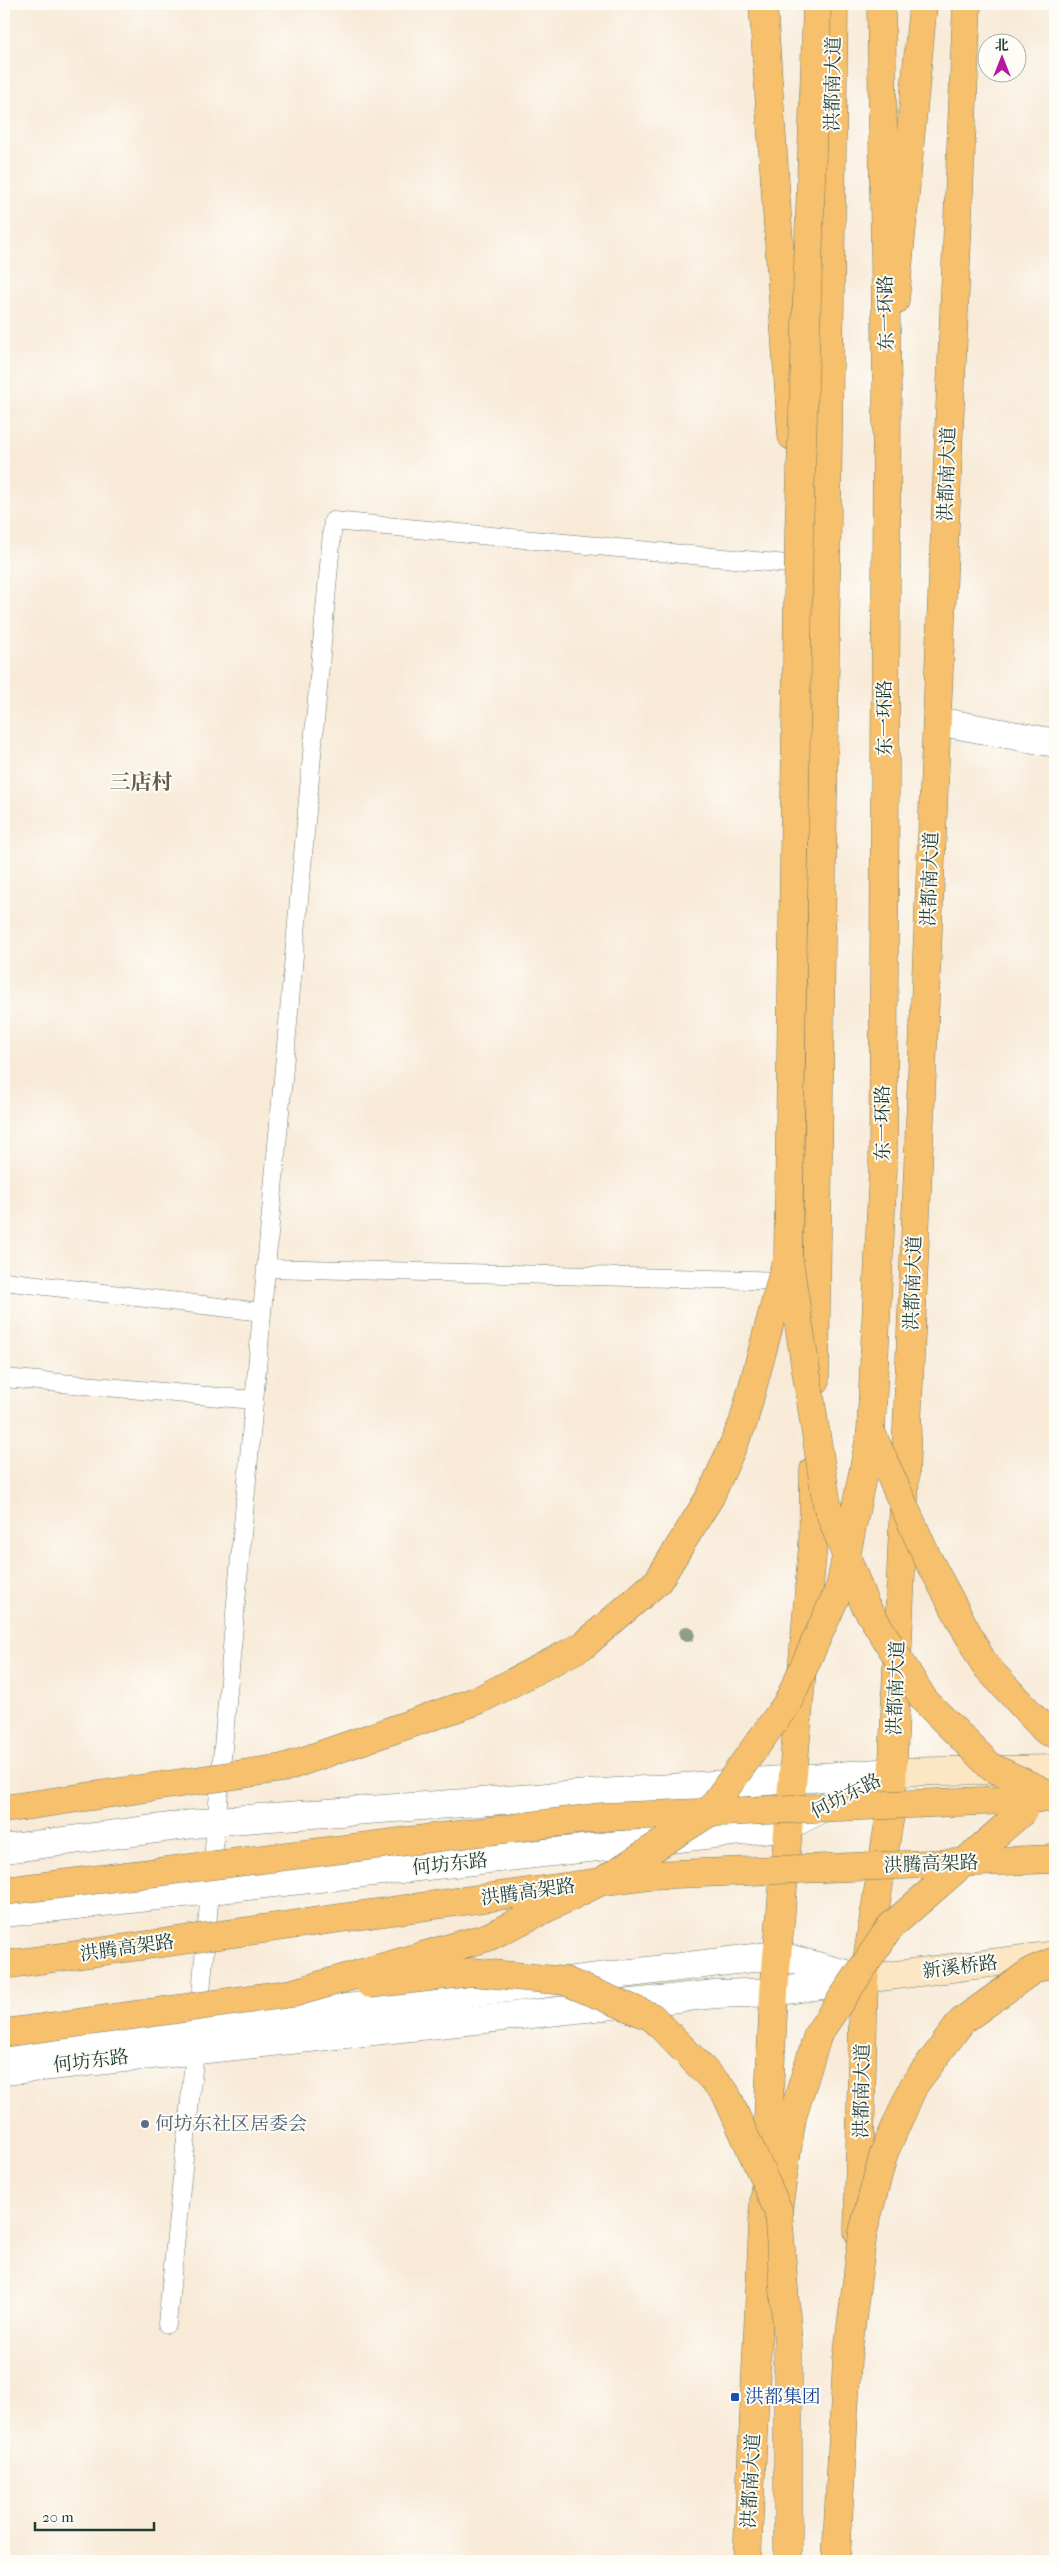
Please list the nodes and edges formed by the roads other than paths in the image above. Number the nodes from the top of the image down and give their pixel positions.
1 (763, 4) edge
2 (817, 4) edge
3 (834, 4) edge
4 (881, 4) edge
5 (923, 4) edge
6 (967, 4) edge
7 (887, 389) junction
8 (799, 531) junction
9 (827, 568) junction
10 (937, 721) junction
11 (1055, 743) edge
12 (788, 1255) junction
13 (266, 1268) junction
14 (817, 1281) junction
15 (4, 1282) edge
16 (262, 1312) junction
17 (4, 1378) edge
18 (254, 1400) junction
19 (872, 1432) junction
20 (1055, 1734) edge
21 (1055, 1769) edge
22 (892, 1772) junction
23 (792, 1780) junction
24 (1055, 1797) edge
25 (1055, 1802) edge
26 (4, 1809) edge
27 (216, 1821) junction
28 (788, 1826) junction
29 (4, 1849) edge
30 (1055, 1859) edge
31 (210, 1890) junction
32 (4, 1892) edge
33 (4, 1913) edge
34 (777, 1954) junction
35 (1055, 1955) edge
36 (1055, 1961) edge
37 (4, 1965) edge
38 (864, 1979) junction
39 (774, 1992) junction
40 (292, 1993) junction
41 (4, 2032) edge
42 (197, 2037) junction
43 (4, 2050) edge
44 (4, 2071) edge
45 (778, 2210) junction
46 (167, 2324) dead end
47 (747, 2561) edge
48 (788, 2561) edge
49 (836, 2561) edge
50 (849, 2561) edge

1 - 8 main road, bridge
2 - 8 main road, bridge
3 - 9 main road, 洪都南大道
4 - 7 main road, 东一环路
5 - 7 main road
6 - 10 main road, 洪都南大道
7 - 19 main road, 东一环路
8 - 12 main road, bridge
9 - 13 lane
9 - 14 main road, 洪都南大道
10 - 11 street
10 - 22 main road, 洪都南大道
12 - 24 main road, bridge
12 - 26 main road, bridge
13 - 14 lane
13 - 16 lane
14 - 23 main road, 洪都南大道
15 - 16 lane
16 - 18 lane
17 - 18 lane
18 - 27 lane
19 - 20 main road, bridge
19 - 40 main road, 东一环路, bridge
21 - 22 main road
22 - 23 street, 何坊东路
22 - 28 street, 何坊东路
22 - 38 main road, 洪都南大道
23 - 27 street, 何坊东路
23 - 28 main road, 洪都南大道
24 - 32 main road, bridge
25 - 45 main road, bridge
27 - 29 street, 何坊东路
27 - 31 lane
28 - 31 street, 何坊东路
28 - 34 main road, 洪都南大道
30 - 37 main road, 洪腾高架路, bridge
31 - 33 street, 何坊东路
31 - 42 lane
34 - 38 street, 何坊东路
34 - 39 main road, 洪都南大道
34 - 42 street, 何坊东路
35 - 38 main road, 新溪桥路
36 - 49 main road, bridge
38 - 39 street, 何坊东路
38 - 50 main road, 洪都南大道
39 - 42 street, 何坊东路
39 - 47 main road, 洪都南大道
40 - 41 main road, bridge
40 - 45 main road, bridge
42 - 43 street, 何坊东路
42 - 44 street, 何坊东路
42 - 46 lane
45 - 48 main road, bridge

